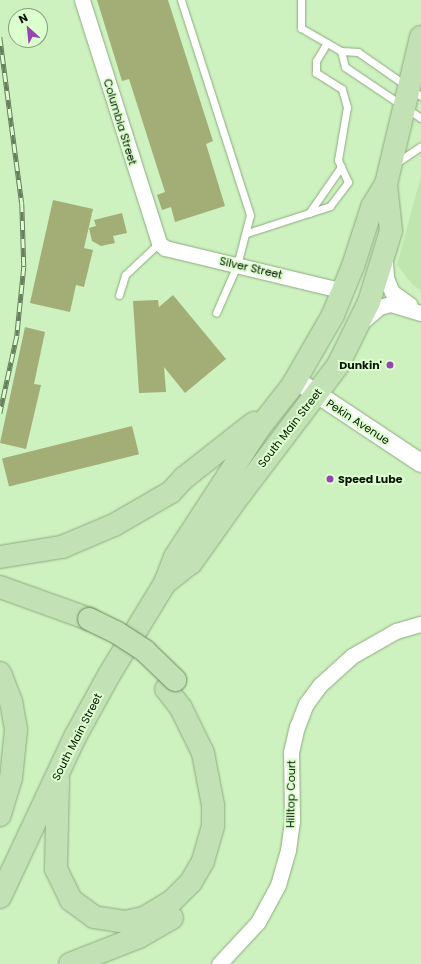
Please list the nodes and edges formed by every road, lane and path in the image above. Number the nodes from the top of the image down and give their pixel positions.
1 (82, 0) edge
2 (181, 0) edge
3 (301, 0) edge
4 (421, 37) edge
5 (327, 43) junction
6 (341, 51) junction
7 (414, 102) edge
8 (421, 146) edge
9 (341, 167) junction
10 (388, 176) junction
11 (309, 213) junction
12 (247, 233) junction
13 (159, 243) junction
14 (385, 252) junction
15 (237, 265) junction
16 (344, 291) junction
17 (119, 295) dead end
18 (216, 313) dead end
19 (421, 313) edge
20 (355, 333) junction
21 (296, 380) junction
22 (315, 394) junction
23 (275, 406) junction
24 (421, 463) edge
25 (10, 556) edge
26 (165, 583) junction
27 (9, 595) edge
28 (421, 624) edge
29 (0, 673) edge
30 (171, 685) junction
31 (58, 773) junction
32 (0, 815) edge
33 (0, 898) edge
34 (70, 964) edge
35 (219, 964) edge

1 - 13 street, Columbia Street
2 - 12 lane
3 - 5 lane
4 - 7 main road, South Main Street
5 - 6 lane
5 - 9 lane
6 - 7 lane
6 - 7 lane
7 - 10 main road, South Main Street
8 - 10 lane
9 - 11 lane
9 - 11 lane
10 - 14 main road, South Main Street
10 - 16 main road, South Main Street
11 - 12 lane
12 - 15 lane
13 - 15 street, Silver Street
13 - 17 lane
14 - 19 street
14 - 20 main road, South Main Street
15 - 16 street, Silver Street
15 - 18 lane
16 - 21 main road, South Main Street
19 - 20 street
20 - 22 main road, South Main Street
21 - 22 street, Pekin Avenue
21 - 23 main road, South Main Street
22 - 24 street, Pekin Avenue
22 - 26 main road, South Main Street
23 - 25 main road
23 - 26 main road, South Main Street
26 - 31 main road, South Main Street
27 - 30 main road
28 - 35 street, Hilltop Court
29 - 32 main road
30 - 31 main road
30 - 34 main road
31 - 33 main road, South Main Street

